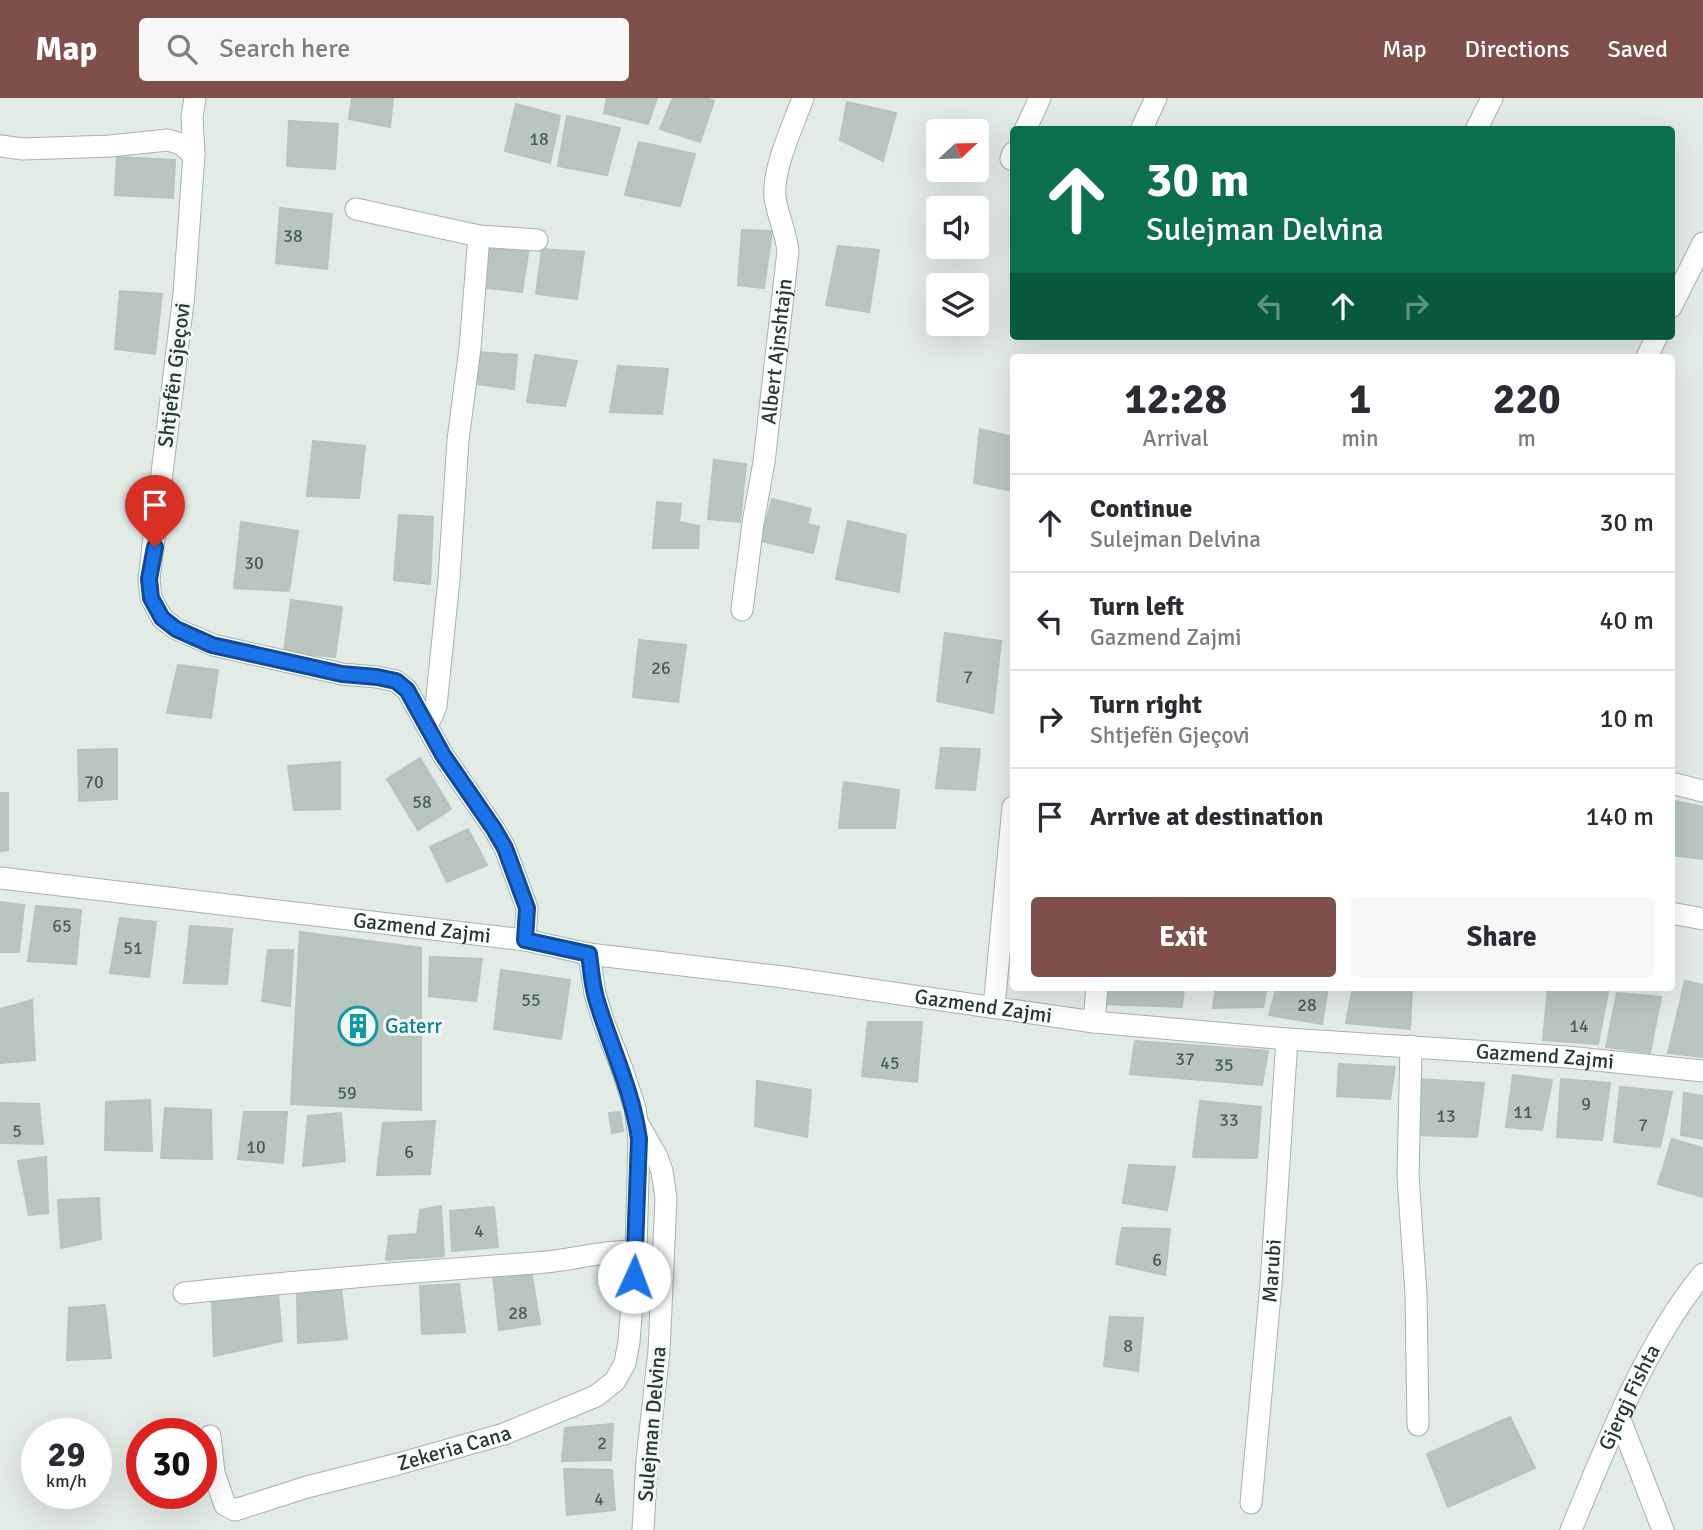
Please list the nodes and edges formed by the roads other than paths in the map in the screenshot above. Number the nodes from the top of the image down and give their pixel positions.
1 (194, 98) edge
2 (803, 98) edge
3 (1040, 98) edge
4 (1156, 98) edge
5 (1492, 98) edge
6 (1027, 126) edge
7 (1143, 126) edge
8 (1478, 126) edge
9 (0, 146) edge
10 (194, 155) junction
11 (356, 209) dead end
12 (479, 236) junction
13 (537, 240) dead end
14 (1703, 243) edge
15 (1675, 299) edge
16 (741, 610) dead end
17 (425, 722) junction
18 (1675, 784) edge
19 (1703, 791) edge
20 (1010, 839) edge
21 (0, 878) edge
22 (1675, 914) edge
23 (1703, 919) edge
24 (525, 940) junction
25 (589, 954) junction
26 (1097, 991) edge
27 (994, 1007) junction
28 (1094, 1022) junction
29 (1287, 1039) junction
30 (1411, 1046) junction
31 (1703, 1071) edge
32 (637, 1122) junction
33 (636, 1251) junction
34 (1703, 1274) edge
35 (184, 1293) dead end
36 (1619, 1417) junction
37 (1418, 1425) dead end
38 (217, 1482) edge
39 (1251, 1503) dead end
40 (643, 1530) edge
41 (1571, 1530) edge
42 (1663, 1530) edge

1 - 10 street, Shtjefën Gjeçovi
2 - 16 street, Albert Ajnshtajn
3 - 6 street
4 - 7 street
5 - 8 street
9 - 10 street
10 - 17 street, Shtjefën Gjeçovi
11 - 12 street
12 - 13 street
12 - 17 street
14 - 15 street
17 - 24 street, Shtjefën Gjeçovi
18 - 19 street
20 - 27 street
21 - 24 street, Gazmend Zajmi
22 - 23 street
24 - 25 street, Gazmend Zajmi
25 - 27 street, Gazmend Zajmi
25 - 32 street, Sulejman Delvina
26 - 28 street
27 - 28 street, Gazmend Zajmi
28 - 29 street, Gazmend Zajmi
29 - 30 street, Gazmend Zajmi
29 - 39 street, Marubi
30 - 31 street, Gazmend Zajmi
30 - 37 street
32 - 33 street, Zekeria Cana
32 - 40 street, Sulejman Delvina
33 - 35 street
33 - 38 street, Zekeria Cana
34 - 36 street, Gjergj Fishta
36 - 41 street, Gjergj Fishta
36 - 42 street

